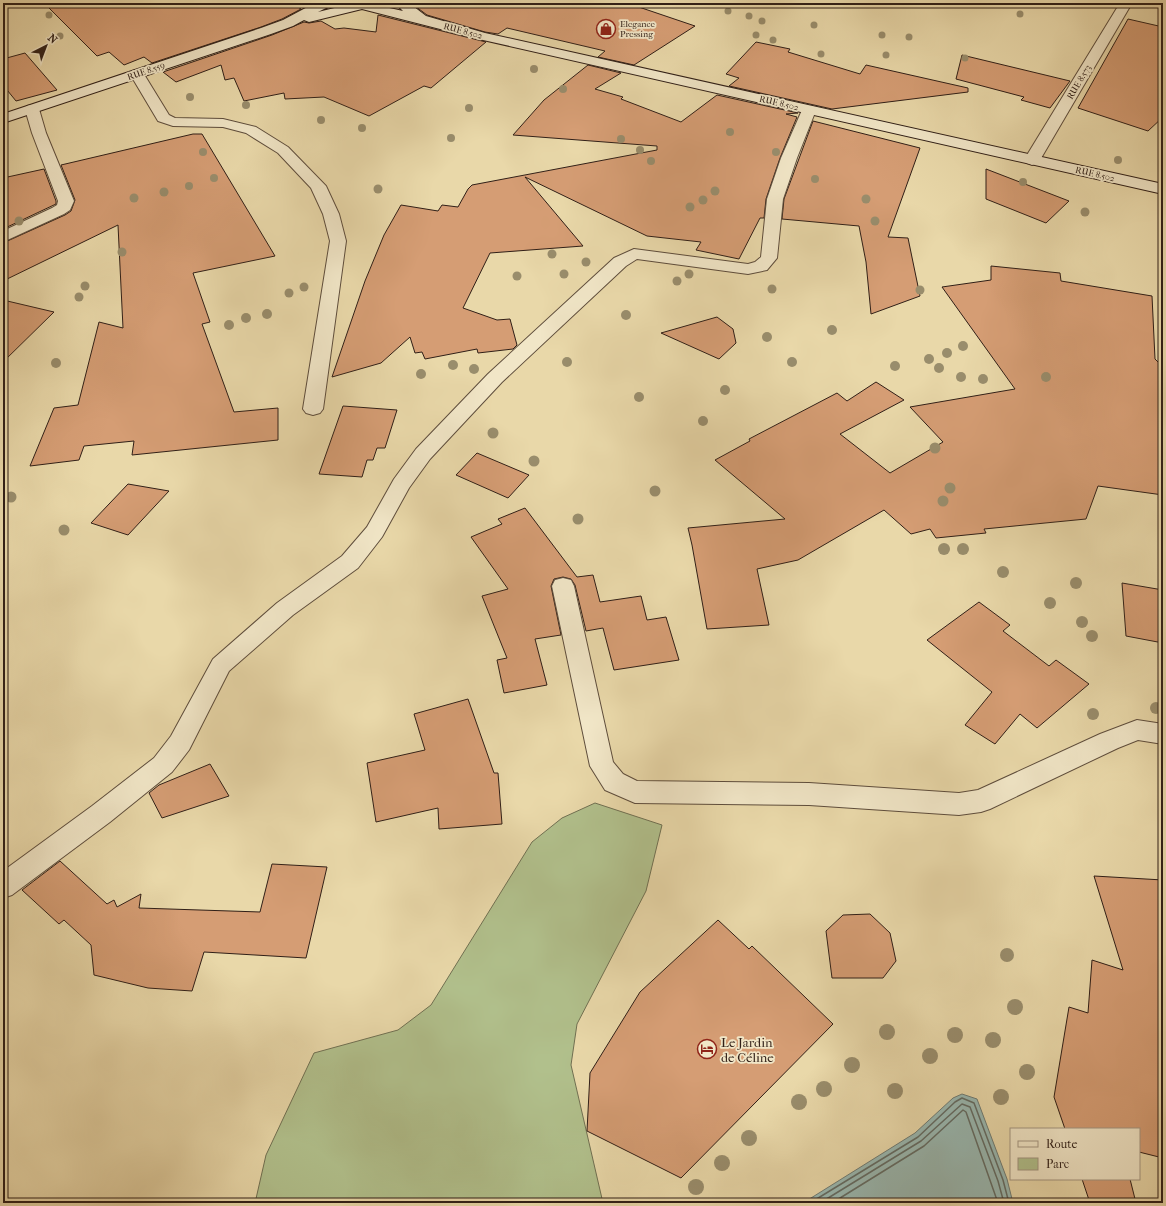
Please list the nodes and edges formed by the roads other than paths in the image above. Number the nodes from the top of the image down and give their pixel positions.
1 (325, 3) edge
2 (344, 3) edge
3 (383, 3) edge
4 (400, 3) edge
5 (1126, 3) edge
6 (363, 6) junction
7 (421, 18) junction
8 (288, 22) junction
9 (137, 74) junction
10 (32, 109) junction
11 (810, 110) junction
12 (3, 119) edge
13 (1032, 160) junction
14 (1163, 190) edge
15 (3, 237) edge
16 (313, 409) dead end
17 (563, 586) dead end
18 (1163, 734) edge
19 (3, 886) edge

1 - 8 street
2 - 6 street
3 - 6 street
4 - 7 street, RUE 8.502
5 - 13 street, RUE 8.573
6 - 7 street
6 - 8 street
7 - 11 street, RUE 8.502
8 - 9 street, RUE 8.559
9 - 10 street, RUE 8.559
9 - 16 street
10 - 12 street, RUE 8.559
10 - 15 street
11 - 13 street, RUE 8.502
11 - 19 street
13 - 14 street, RUE 8.502
17 - 18 street

